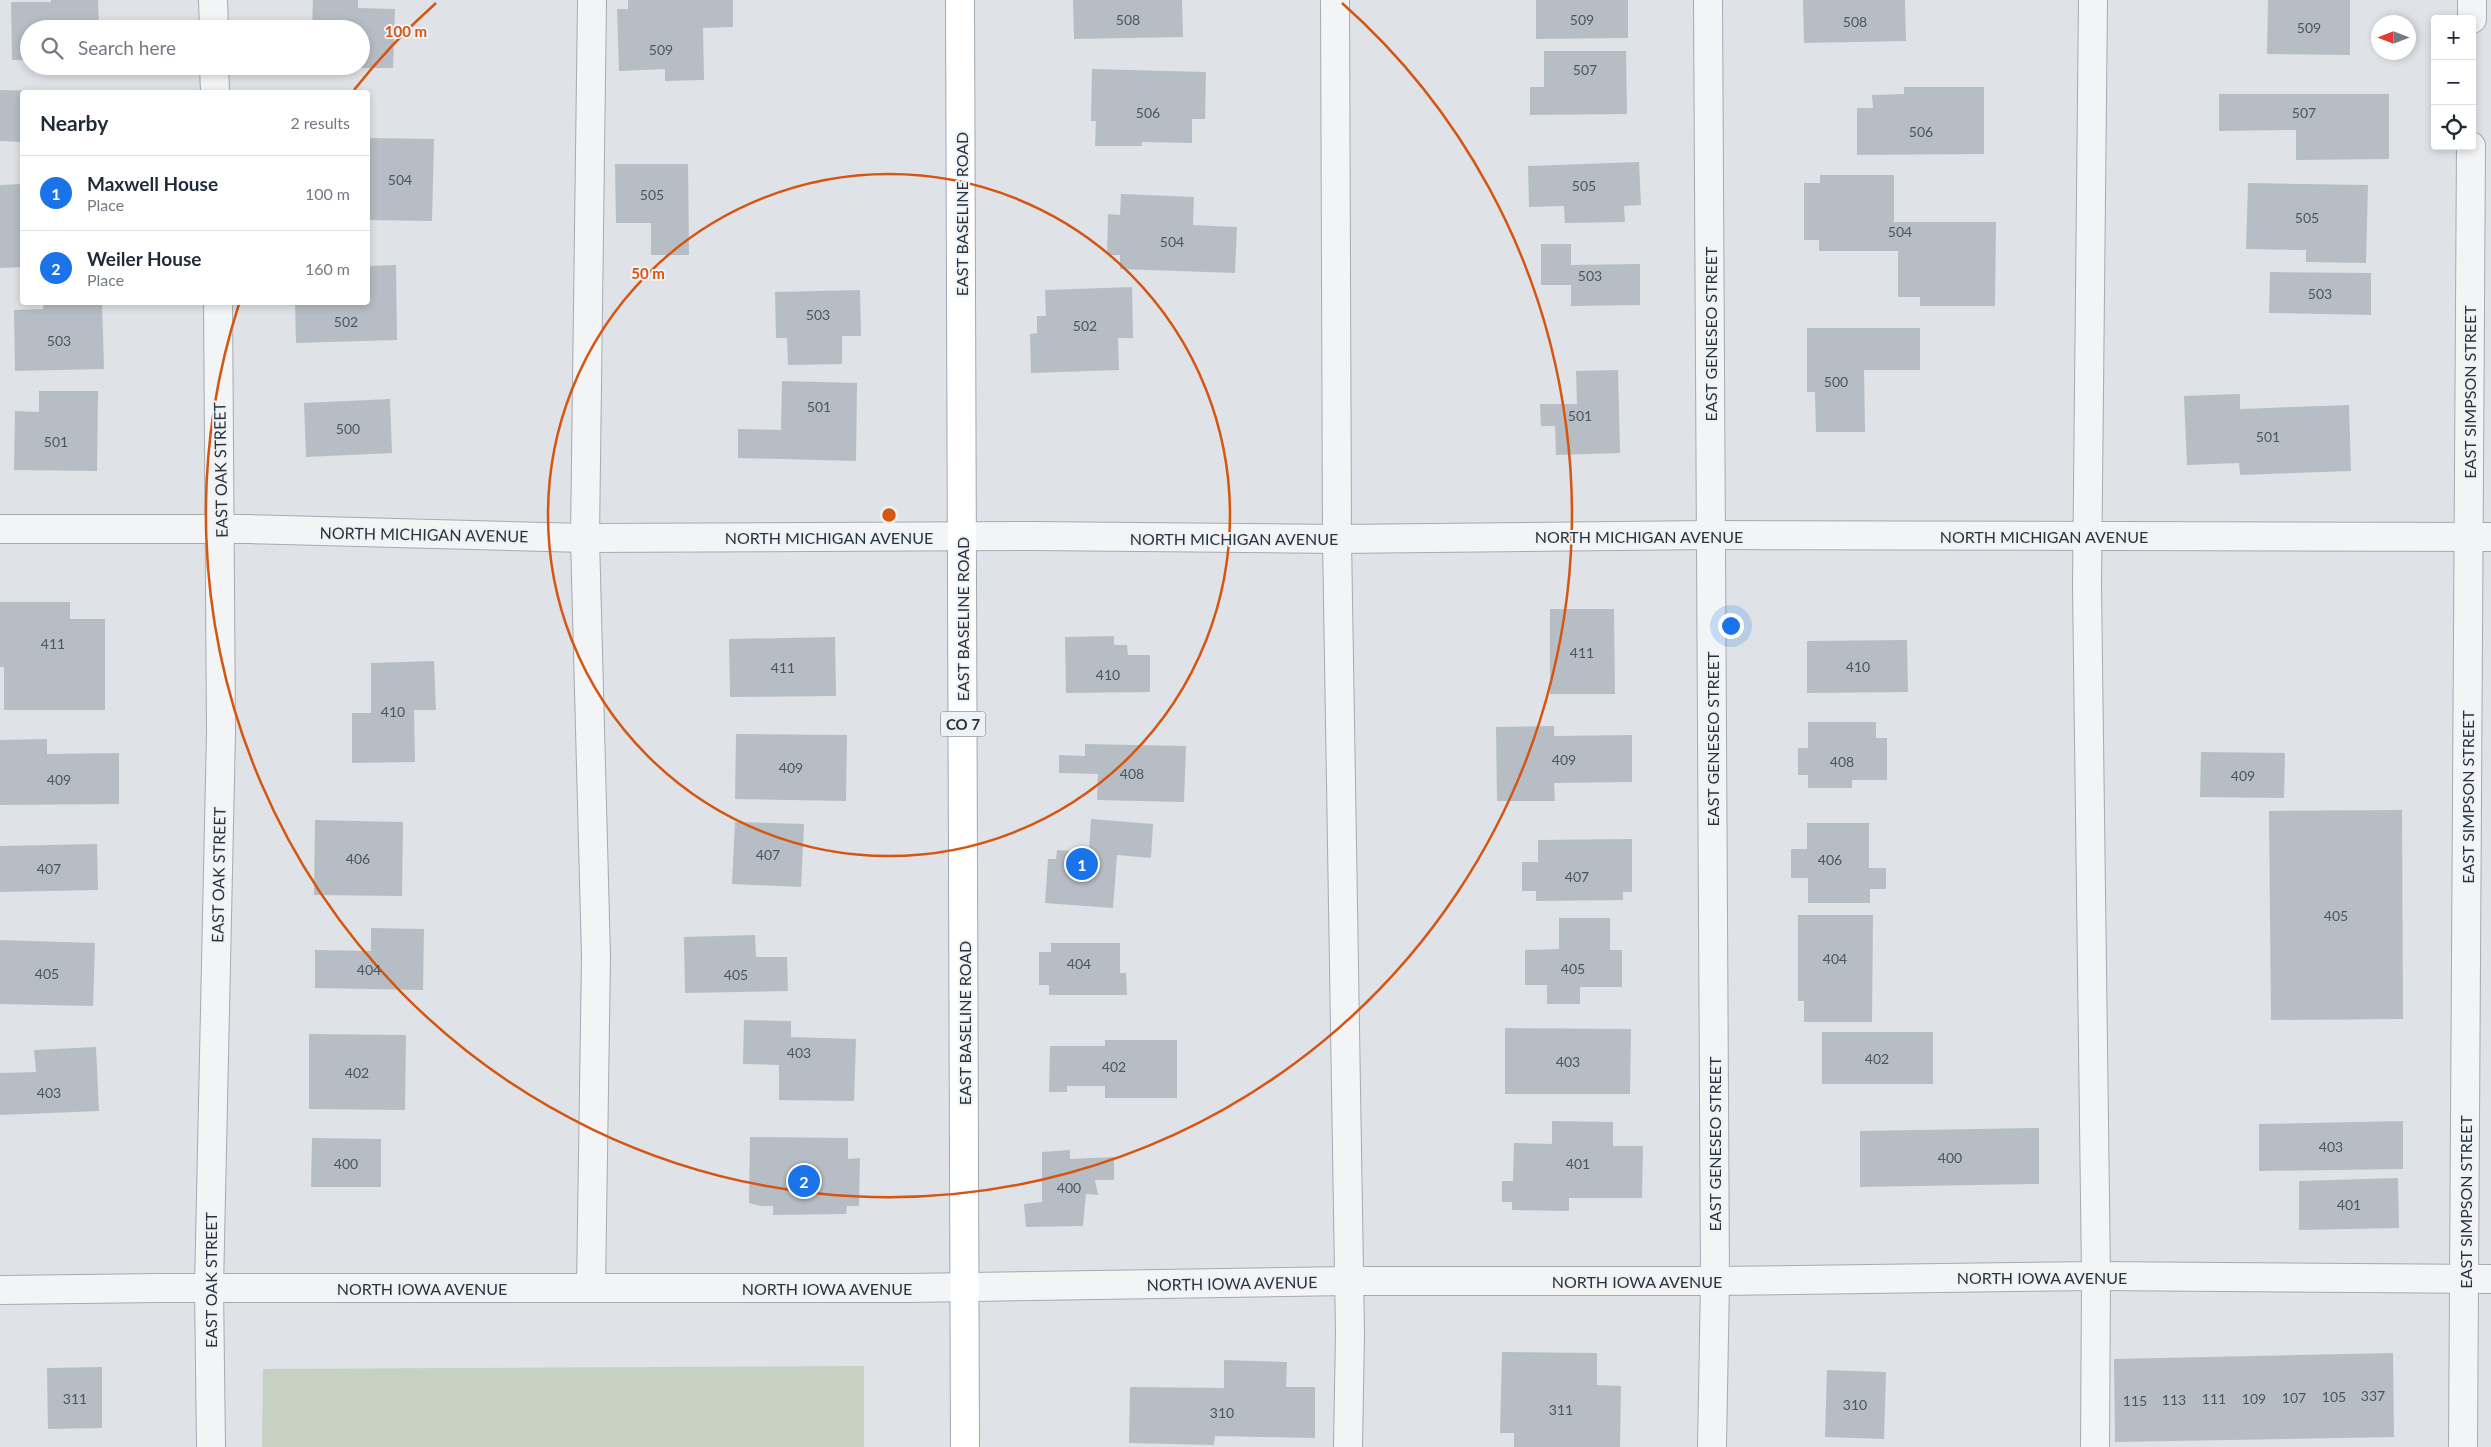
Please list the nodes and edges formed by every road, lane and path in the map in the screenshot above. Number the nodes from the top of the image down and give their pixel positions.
1 (213, 0) edge
2 (592, 0) edge
3 (960, 0) edge
4 (1335, 0) edge
5 (1708, 0) edge
6 (2093, 0) edge
7 (2472, 0) edge
8 (2472, 15) edge
9 (214, 20) edge
10 (214, 75) edge
11 (215, 90) edge
12 (2471, 150) edge
13 (218, 305) edge
14 (0, 529) edge
15 (221, 530) junction
16 (1711, 535) junction
17 (962, 536) junction
18 (2087, 536) junction
19 (2479, 537) edge
20 (585, 538) junction
21 (1337, 539) junction
22 (2096, 1276) junction
23 (2478, 1279) edge
24 (1348, 1281) junction
25 (1715, 1281) junction
26 (209, 1288) junction
27 (590, 1288) junction
28 (965, 1288) junction
29 (0, 1290) edge
30 (211, 1447) edge
31 (965, 1447) edge
32 (1348, 1447) edge
33 (1712, 1447) edge
34 (2095, 1447) edge
35 (2463, 1447) edge

1 - 9 street
2 - 20 street
3 - 17 main road, EAST BASELINE ROAD / CO 7
4 - 21 street
5 - 16 street, EAST GENESEO STREET
6 - 18 street
7 - 8 street
10 - 11 street
12 - 19 street, EAST SIMPSON STREET
13 - 15 street, EAST OAK STREET
14 - 15 street, NORTH MICHIGAN AVENUE
15 - 20 street, NORTH MICHIGAN AVENUE
15 - 26 street, EAST OAK STREET
16 - 18 street, NORTH MICHIGAN AVENUE
16 - 21 street, NORTH MICHIGAN AVENUE
16 - 25 street, EAST GENESEO STREET
17 - 20 street, NORTH MICHIGAN AVENUE
17 - 21 street, NORTH MICHIGAN AVENUE
17 - 28 main road, EAST BASELINE ROAD / CO 7
18 - 19 street, NORTH MICHIGAN AVENUE
18 - 22 street
19 - 23 street, EAST SIMPSON STREET
20 - 27 street
21 - 24 street
22 - 23 street, NORTH IOWA AVENUE
22 - 25 street, NORTH IOWA AVENUE
22 - 34 street
23 - 35 street, EAST SIMPSON STREET
24 - 25 street, NORTH IOWA AVENUE
24 - 28 street, NORTH IOWA AVENUE
24 - 32 street
25 - 33 street, EAST GENESEO STREET
26 - 27 street, NORTH IOWA AVENUE
26 - 29 street, NORTH IOWA AVENUE
26 - 30 street, EAST OAK STREET
27 - 28 street, NORTH IOWA AVENUE
28 - 31 main road, EAST BASELINE ROAD / CO 7

